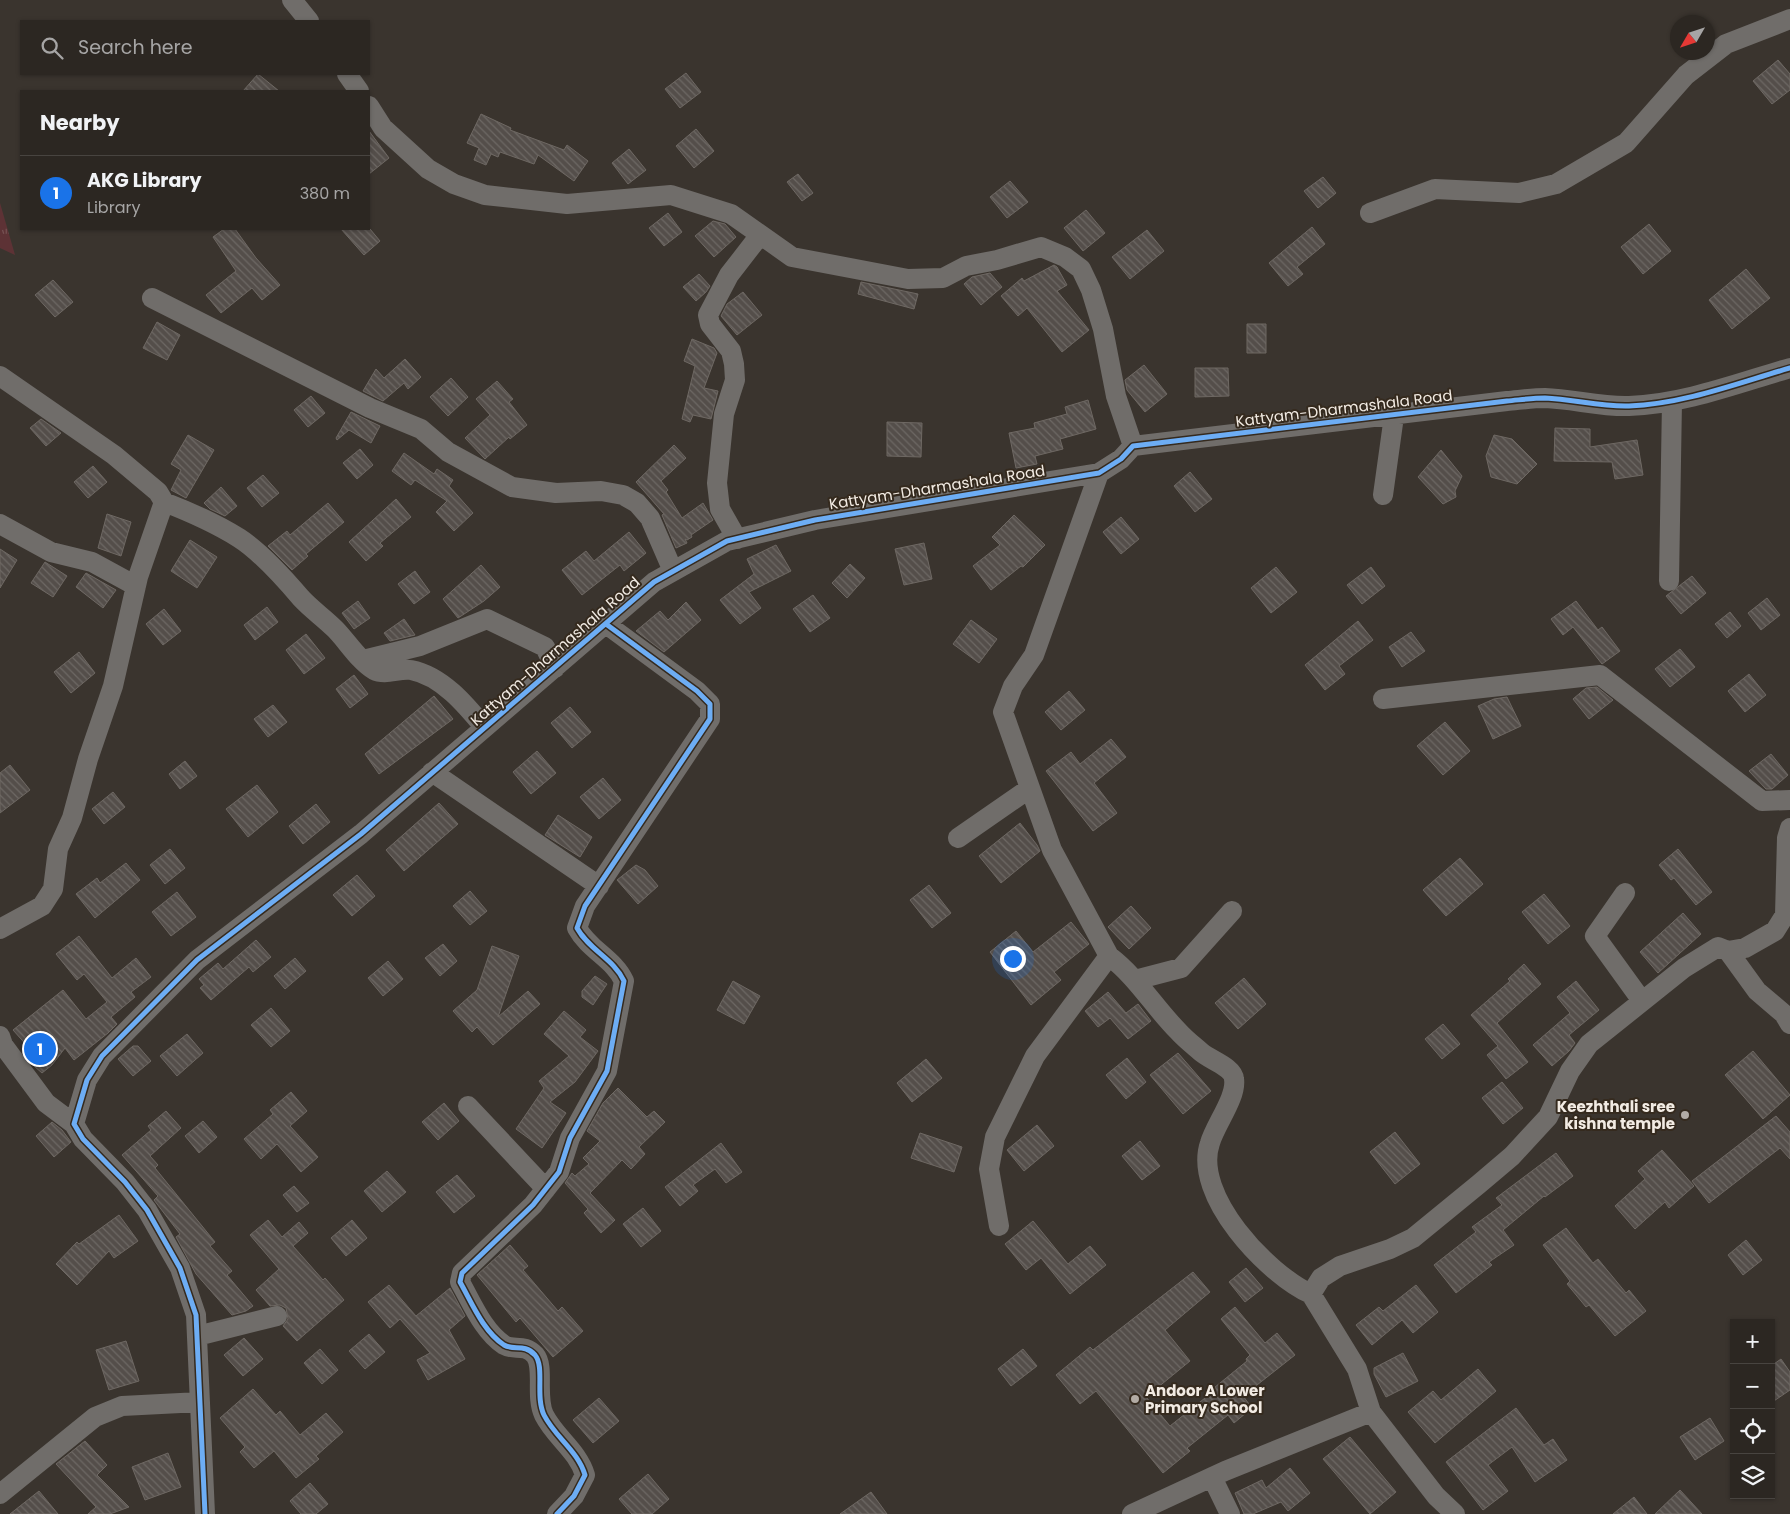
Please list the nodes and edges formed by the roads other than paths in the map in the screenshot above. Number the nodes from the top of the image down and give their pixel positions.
1 (292, 0) edge
2 (1790, 19) edge
3 (308, 20) edge
4 (348, 75) edge
5 (358, 90) edge
6 (370, 108) edge
7 (1370, 212) dead end
8 (760, 235) junction
9 (152, 298) dead end
10 (1790, 368) edge
11 (0, 376) edge
12 (1672, 400) junction
13 (1394, 416) junction
14 (1133, 446) junction
15 (1099, 473) junction
16 (1383, 495) dead end
17 (164, 502) junction
18 (0, 524) edge
19 (737, 539) junction
20 (673, 571) junction
21 (1669, 581) dead end
22 (136, 586) junction
23 (606, 624) junction
24 (363, 660) junction
25 (554, 668) junction
26 (1383, 699) dead end
27 (484, 727) junction
28 (432, 772) junction
29 (1030, 788) junction
30 (1790, 800) edge
31 (1790, 828) edge
32 (958, 838) dead end
33 (599, 886) junction
34 (1625, 893) dead end
35 (1232, 911) dead end
36 (0, 930) edge
37 (1728, 951) junction
38 (1109, 956) junction
39 (1134, 980) junction
40 (1642, 1001) junction
41 (1790, 1024) edge
42 (0, 1036) edge
43 (468, 1106) dead end
44 (74, 1124) junction
45 (546, 1189) junction
46 (999, 1226) dead end
47 (1311, 1294) junction
48 (277, 1316) dead end
49 (197, 1336) junction
50 (200, 1402) junction
51 (1371, 1412) junction
52 (1212, 1477) junction
53 (0, 1494) edge
54 (205, 1514) edge
55 (557, 1514) edge
56 (1132, 1514) edge
57 (1230, 1514) edge
58 (1455, 1514) edge

1 - 3 street
2 - 7 street
4 - 5 street
6 - 8 street
8 - 14 street
8 - 19 street
9 - 20 street
10 - 12 street, Kattyam-Dharmashala Road
11 - 17 street
12 - 13 street, Kattyam-Dharmashala Road
12 - 21 street
13 - 14 street, Kattyam-Dharmashala Road
13 - 16 street
14 - 15 street, Kattyam-Dharmashala Road
15 - 19 street, Kattyam-Dharmashala Road
15 - 29 street
17 - 22 street
17 - 24 street
18 - 22 street
19 - 20 street, Kattyam-Dharmashala Road
20 - 23 street, Kattyam-Dharmashala Road
22 - 36 street
23 - 25 street, Kattyam-Dharmashala Road
23 - 33 street
24 - 25 street
24 - 27 street
25 - 27 street, Kattyam-Dharmashala Road
26 - 30 street
27 - 28 street, Kattyam-Dharmashala Road
28 - 33 street
28 - 44 street, Kattyam-Dharmashala Road
29 - 32 street
29 - 38 street
31 - 37 street
33 - 45 street
34 - 40 street
35 - 39 street
37 - 40 street
37 - 41 street
38 - 39 street
38 - 46 street
39 - 47 street
40 - 47 street
42 - 44 street
43 - 45 street
44 - 49 street
45 - 55 street
47 - 51 street
48 - 49 street
49 - 50 street
50 - 53 street
50 - 54 street
51 - 52 street
51 - 58 street
52 - 56 street
52 - 57 street

